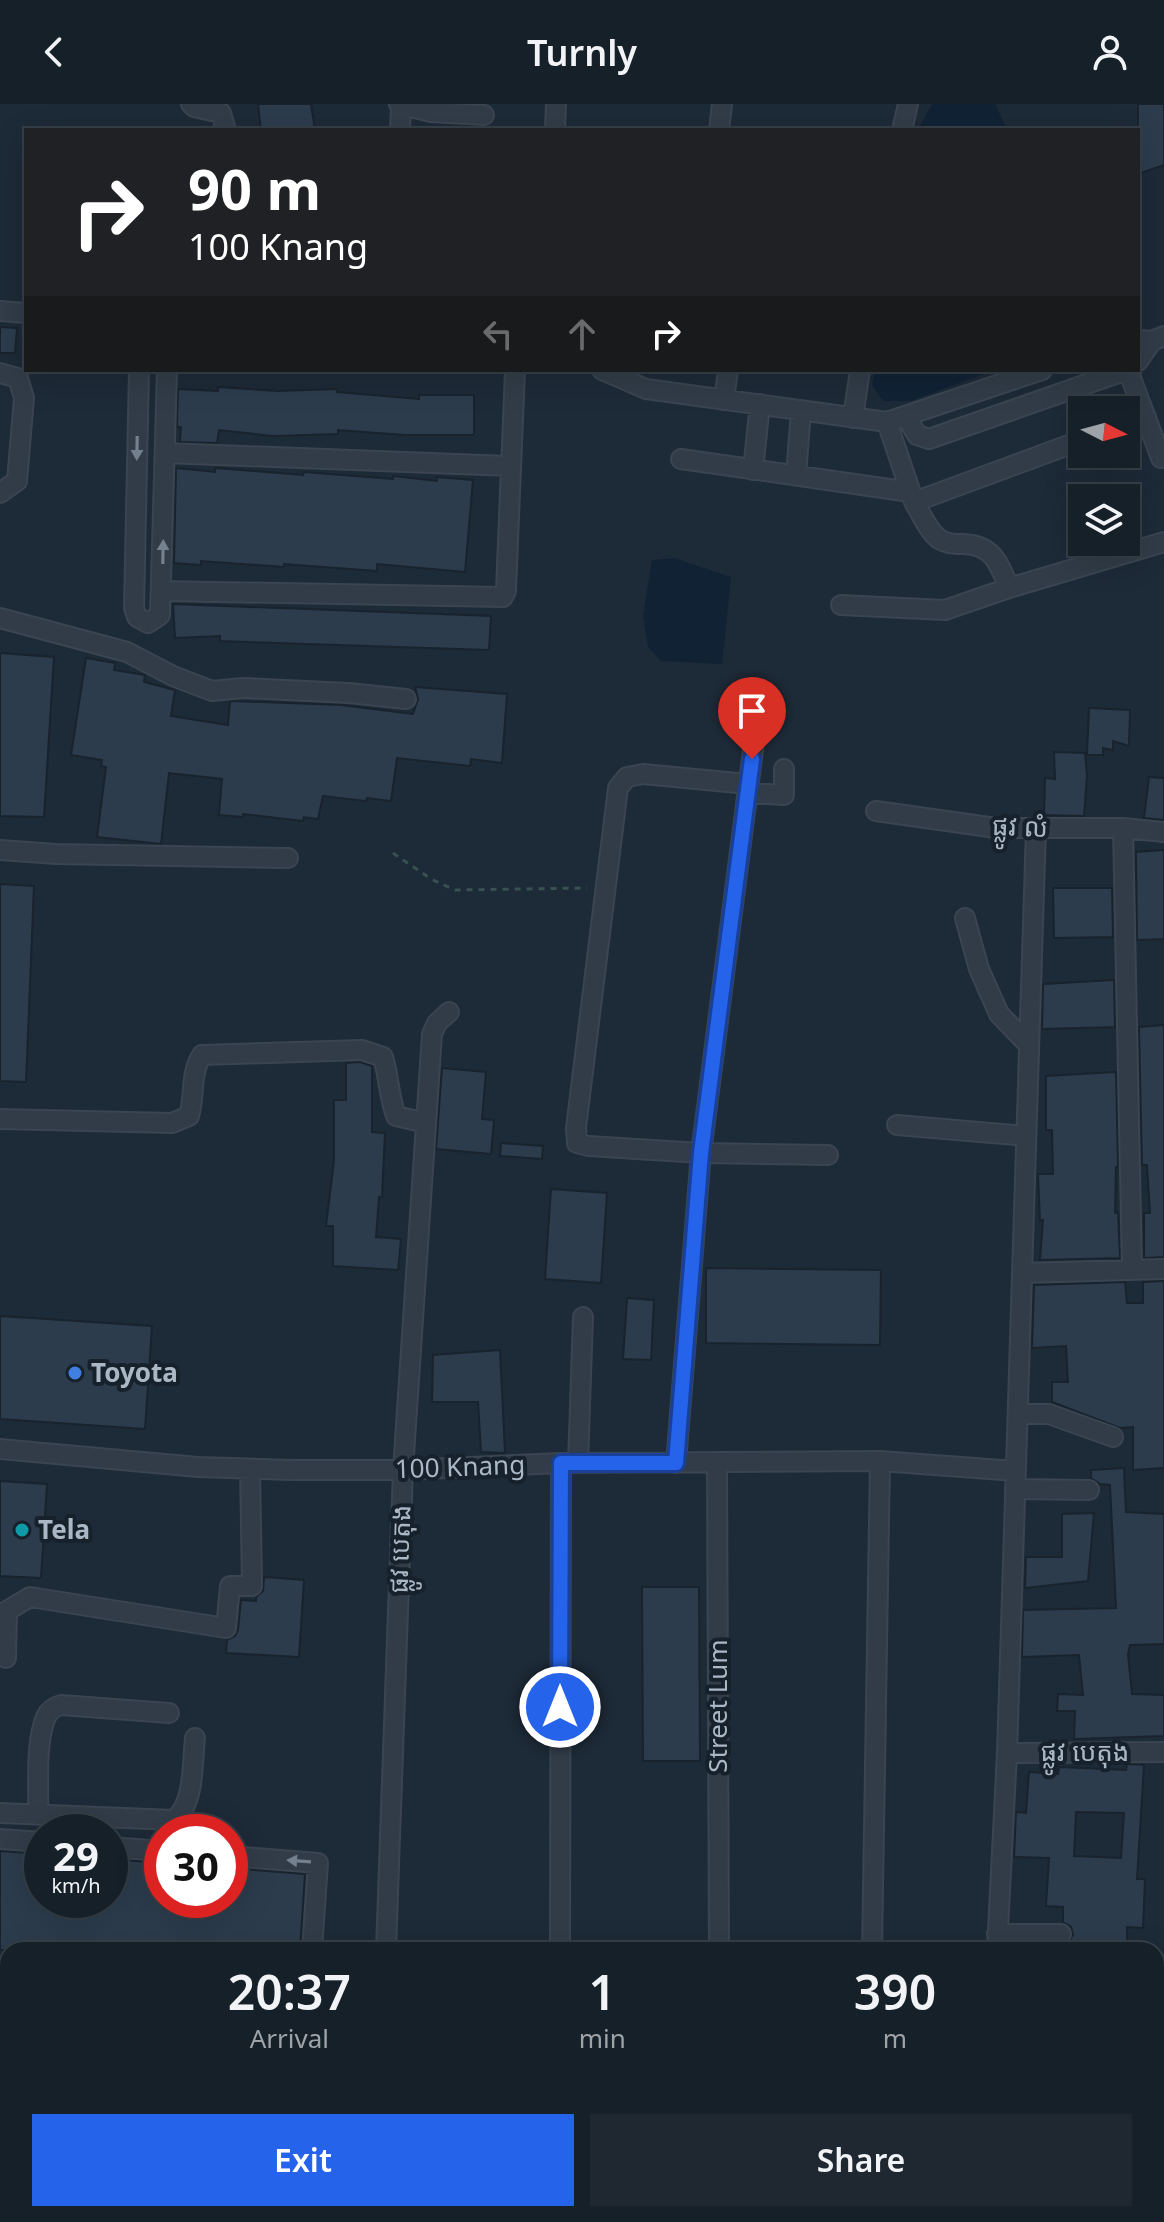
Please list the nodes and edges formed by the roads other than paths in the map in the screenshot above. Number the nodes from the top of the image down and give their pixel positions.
1 (191, 104) edge
2 (556, 104) edge
3 (722, 104) edge
4 (908, 104) edge
5 (400, 105) edge
6 (484, 115) dead end
7 (225, 128) edge
8 (400, 128) edge
9 (555, 128) edge
10 (719, 128) edge
11 (902, 128) edge
12 (0, 311) edge
13 (24, 313) edge
14 (1151, 339) edge
15 (1140, 358) edge
16 (139, 372) edge
17 (167, 372) edge
18 (515, 372) edge
19 (607, 372) edge
20 (728, 372) edge
21 (860, 372) edge
22 (1036, 372) edge
23 (1122, 372) edge
24 (1129, 372) edge
25 (0, 373) edge
26 (724, 400) junction
27 (760, 404) junction
28 (801, 411) junction
29 (906, 416) junction
30 (1146, 417) junction
31 (853, 418) junction
32 (1140, 419) edge
33 (887, 422) junction
34 (1068, 445) edge
35 (165, 453) junction
36 (1161, 458) dead end
37 (681, 459) dead end
38 (511, 466) junction
39 (753, 470) junction
40 (796, 475) junction
41 (0, 493) edge
42 (912, 497) junction
43 (1164, 542) edge
44 (1009, 588) junction
45 (162, 591) junction
46 (841, 605) dead end
47 (0, 618) edge
48 (406, 699) dead end
49 (755, 735) dead end
50 (784, 769) dead end
51 (747, 788) junction
52 (876, 811) dead end
53 (1036, 828) junction
54 (1123, 828) junction
55 (1164, 832) edge
56 (0, 850) edge
57 (288, 858) dead end
58 (965, 918) dead end
59 (449, 1012) dead end
60 (1029, 1045) junction
61 (0, 1119) edge
62 (426, 1123) junction
63 (897, 1125) dead end
64 (1026, 1136) junction
65 (701, 1153) junction
66 (828, 1155) dead end
67 (1164, 1269) edge
68 (1132, 1270) junction
69 (1022, 1273) junction
70 (583, 1317) dead end
71 (1018, 1414) junction
72 (1113, 1437) dead end
73 (0, 1449) edge
74 (880, 1461) junction
75 (717, 1462) junction
76 (570, 1463) junction
77 (676, 1463) junction
78 (250, 1469) junction
79 (403, 1470) junction
80 (1016, 1480) junction
81 (1089, 1490) dead end
82 (4, 1614) edge
83 (6, 1658) dead end
84 (169, 1713) dead end
85 (195, 1738) dead end
86 (1164, 1752) edge
87 (1007, 1753) junction
88 (0, 1813) edge
89 (24, 1814) edge
90 (38, 1814) edge
91 (128, 1818) edge
92 (0, 1839) edge
93 (24, 1841) edge
94 (248, 1857) edge
95 (1061, 1934) dead end
96 (313, 1942) edge
97 (386, 1942) edge
98 (560, 1942) edge
99 (719, 1942) edge
100 (872, 1942) edge
101 (997, 1942) edge

1 - 7 street
2 - 9 street
3 - 10 street
4 - 11 street
5 - 6 street
5 - 8 street
12 - 13 street
14 - 15 street
16 -> 45 street
17 - 35 street
18 - 38 street
19 - 26 street
20 - 26 street
21 - 31 street
22 - 29 street
23 - 29 street
24 - 30 street
25 - 41 street
26 - 27 street
27 - 28 street
27 - 39 street
28 - 31 street
28 - 40 street
29 - 33 street
30 - 32 street
30 - 36 street
31 - 33 street
33 - 42 street
34 - 42 street
35 - 38 street
45 -> 35 street
37 - 39 street
38 - 45 street
39 - 40 street
40 - 42 street
42 - 44 street
43 - 44 street
44 - 46 street
47 - 48 street
49 - 51 street
50 - 51 street
51 - 65 street
51 - 65 street
52 - 53 street, ផ្លូវ លំ
53 - 54 street, ផ្លូវ លំ
53 - 60 street
54 - 55 street, ផ្លូវ លំ
54 - 68 street
56 - 57 street
58 - 60 street
59 - 62 street, ផ្លូវ បេតុង
60 - 64 street
61 - 62 street
62 - 79 street, ផ្លូវ បេតុង
63 - 64 street
64 - 69 street
65 - 66 street
65 - 77 street
67 - 68 street
68 - 69 street
69 - 71 street
70 - 76 street
71 - 72 street
71 - 80 street
73 - 78 street, 100 Knang
74 - 75 street, 100 Knang
74 - 80 street, 100 Knang
74 - 100 street
75 - 77 street, 100 Knang
75 - 99 street, Street Lum
76 - 77 street, 100 Knang
76 - 79 street, 100 Knang
76 - 98 street
78 - 79 street, 100 Knang
78 - 82 street
79 - 97 street, ផ្លូវ បេតុង
80 - 81 street, 100 Knang
80 - 87 street
82 - 83 street
84 - 90 street
85 - 91 street
86 - 87 street, ផ្លូវ បេតុង
87 - 101 street
88 - 89 street
92 - 93 street
96 -> 94 street
95 - 101 street

